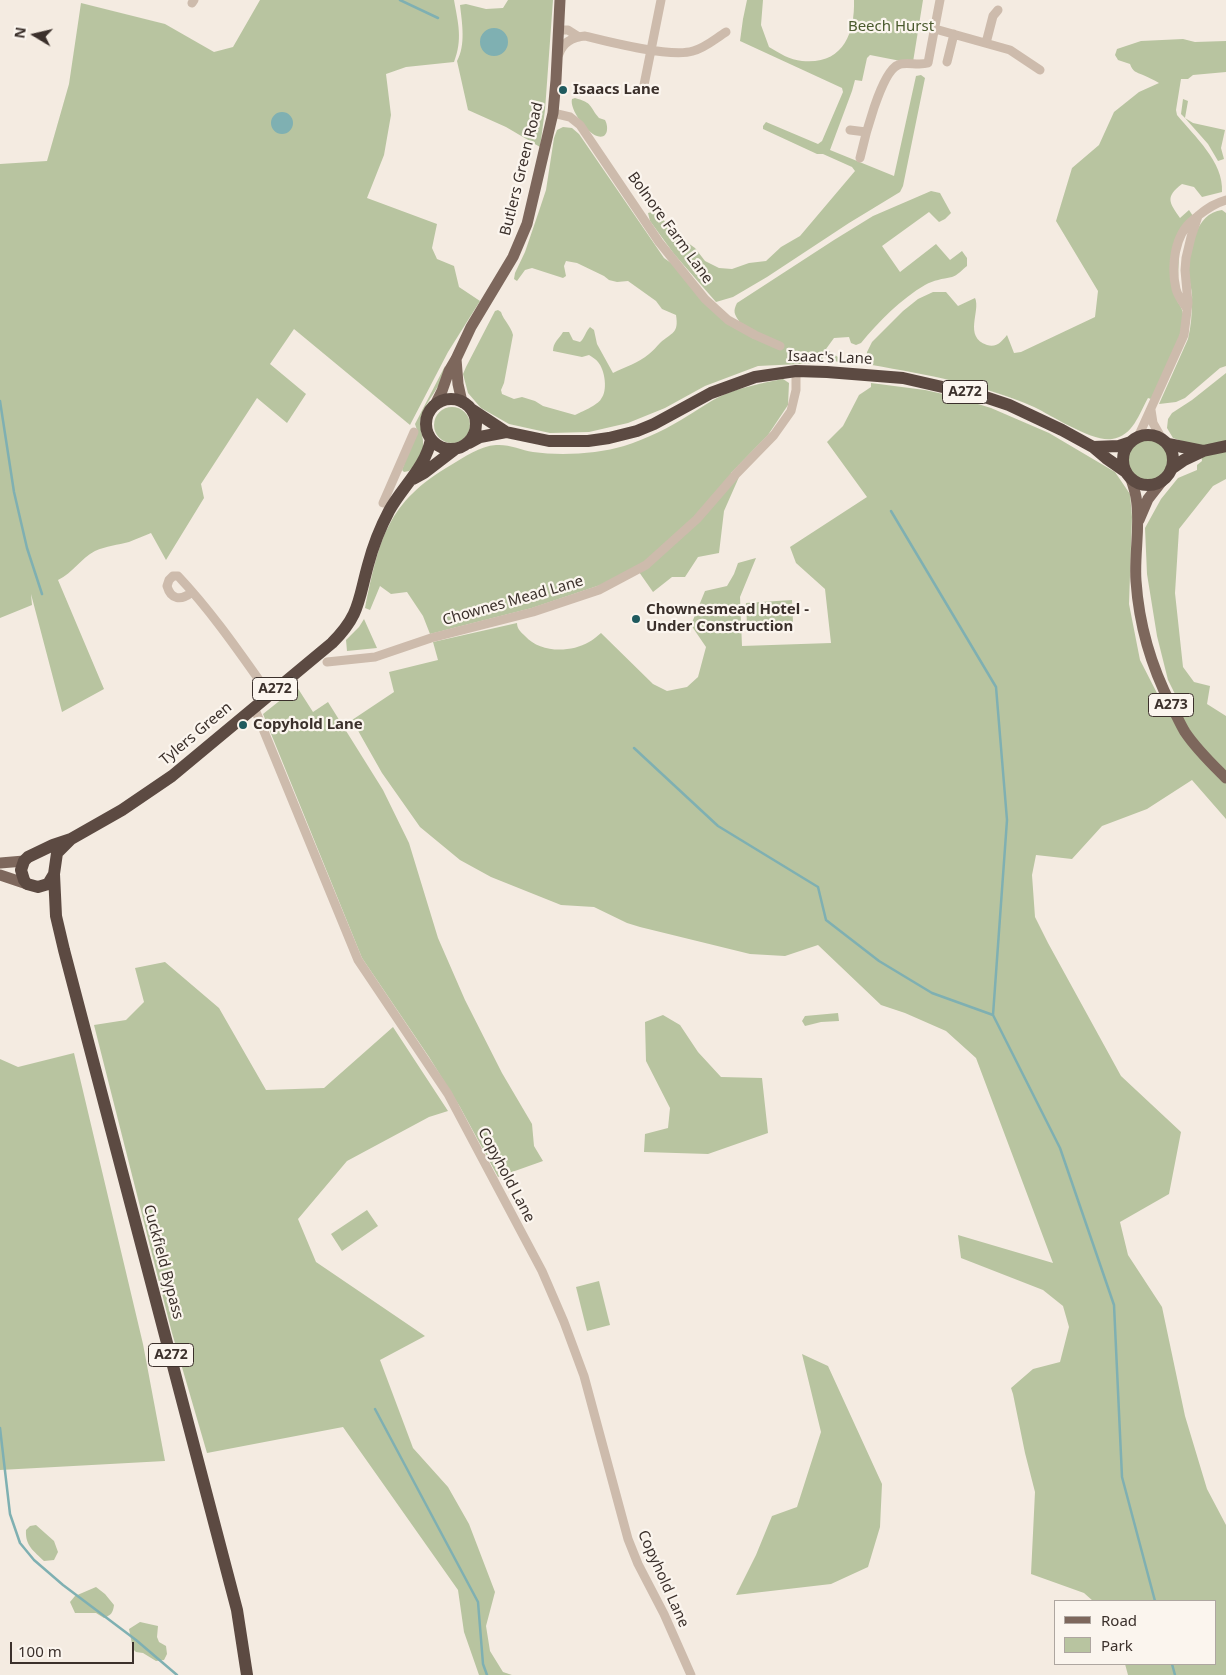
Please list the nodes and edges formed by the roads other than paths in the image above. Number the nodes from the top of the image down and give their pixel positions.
1 (560, 0) edge
2 (661, 0) edge
3 (940, 0) edge
4 (998, 10) dead end
5 (935, 29) junction
6 (559, 30) junction
7 (726, 32) dead end
8 (954, 34) junction
9 (578, 36) junction
10 (986, 43) junction
11 (651, 50) junction
12 (557, 61) junction
13 (947, 62) dead end
14 (1040, 70) dead end
15 (644, 85) dead end
16 (553, 113) junction
17 (850, 130) dead end
18 (866, 132) junction
19 (860, 158) dead end
20 (1226, 200) edge
21 (780, 346) dead end
22 (456, 359) junction
23 (796, 371) junction
24 (434, 405) junction
25 (467, 405) junction
26 (1151, 410) junction
27 (414, 432) dead end
28 (506, 432) junction
29 (431, 439) junction
30 (1134, 439) junction
31 (469, 442) junction
32 (1165, 442) junction
33 (1226, 446) edge
34 (1093, 447) junction
35 (454, 450) junction
36 (1203, 451) junction
37 (1171, 469) junction
38 (397, 472) junction
39 (1129, 475) junction
40 (1162, 481) junction
41 (409, 482) junction
42 (383, 503) dead end
43 (1138, 522) junction
44 (192, 592) dead end
45 (327, 662) dead end
46 (269, 694) junction
47 (254, 706) junction
48 (1226, 778) edge
49 (71, 839) junction
50 (29, 858) junction
51 (0, 863) edge
52 (54, 871) junction
53 (0, 875) edge
54 (30, 885) junction
55 (56, 916) junction
56 (247, 1675) edge
57 (691, 1675) edge

1 - 6 main road, Butlers Green Road
2 - 11 street
3 - 5 street
4 - 10 street
5 - 8 street
5 - 18 street
6 - 9 street
6 - 12 main road, Butlers Green Road
7 - 11 street
8 - 10 street
8 - 13 street
9 - 11 street
9 - 12 street
10 - 14 street
11 - 15 street
12 - 16 main road, Butlers Green Road
16 - 21 street, Bolnore Farm Lane
16 - 22 main road, Butlers Green Road
17 - 18 street
18 - 19 street
20 - 26 street
22 - 24 main road, Butlers Green Road
22 - 25 main road, Butlers Green Road
23 - 28 highway, Isaac's Lane / A272
23 - 34 highway, Isaac's Lane / A272
23 - 45 street, Chownes Mead Lane
24 - 25 highway
24 - 29 highway
25 - 28 highway, Isaac's Lane / A272
25 - 31 highway
26 - 30 street
26 - 32 street
27 - 38 street
28 - 31 highway, Isaac's Lane / A272
29 - 35 highway
29 - 41 highway, Tylers Green / A272
30 - 32 highway
30 - 34 highway, Isaac's Lane / A272
30 - 39 highway
31 - 35 highway
32 - 36 highway
32 - 37 highway
33 - 36 highway
34 - 39 highway, Isaac's Lane / A272
35 - 41 highway, Tylers Green / A272
36 - 37 highway
37 - 40 highway
38 - 41 street
38 - 42 street
39 - 40 highway
39 - 43 main road, A273
40 - 43 main road, A273
41 - 46 highway, Tylers Green / A272
43 - 48 main road, A273
44 - 46 street
46 - 47 highway, Tylers Green / A272
47 - 49 highway, Tylers Green / A272
47 - 57 street, Copyhold Lane
49 - 50 highway, Tylers Green / A272
49 - 52 highway, Tylers Green / A272
50 - 51 main road, Tylers Green
50 - 52 highway
50 - 54 highway
52 - 54 highway
52 - 55 highway, Cuckfield Bypass / A272
53 - 54 main road
54 - 55 highway, Cuckfield Bypass / A272
55 - 56 highway, Cuckfield Bypass / A272

